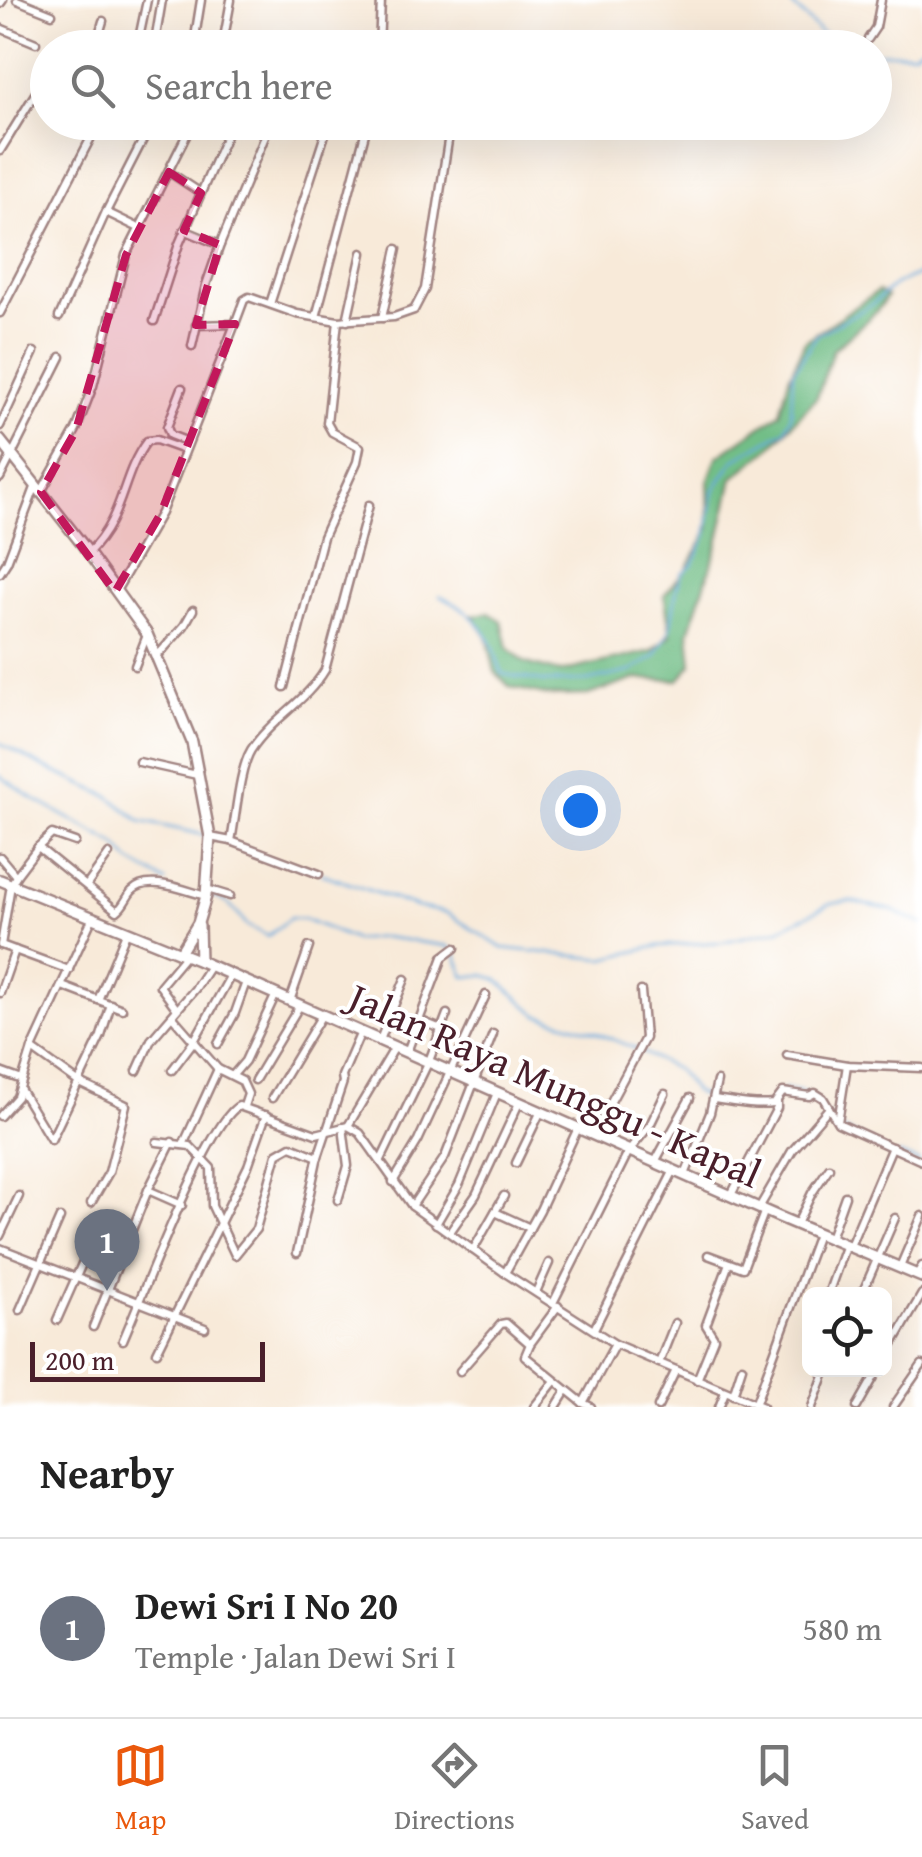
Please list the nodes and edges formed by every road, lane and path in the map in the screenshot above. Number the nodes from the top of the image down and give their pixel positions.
1 (18, 0) edge
2 (147, 0) edge
3 (162, 0) edge
4 (201, 0) edge
5 (231, 0) edge
6 (382, 0) edge
7 (881, 0) edge
8 (52, 14) dead end
9 (103, 21) dead end
10 (0, 28) edge
11 (100, 30) edge
12 (141, 30) edge
13 (157, 30) edge
14 (196, 30) edge
15 (225, 30) edge
16 (380, 30) edge
17 (874, 30) edge
18 (30, 40) edge
19 (30, 102) edge
20 (90, 140) edge
21 (143, 140) edge
22 (184, 140) edge
23 (224, 140) edge
24 (263, 140) edge
25 (323, 140) edge
26 (363, 140) edge
27 (448, 140) edge
28 (0, 151) edge
29 (169, 172) junction
30 (202, 193) junction
31 (106, 212) junction
32 (139, 228) junction
33 (184, 230) junction
34 (220, 244) junction
35 (397, 249) dead end
36 (362, 253) dead end
37 (270, 304) junction
38 (0, 312) edge
39 (59, 317) dead end
40 (316, 317) junction
41 (382, 318) junction
42 (154, 321) dead end
43 (338, 321) junction
44 (347, 321) junction
45 (234, 324) junction
46 (196, 325) junction
47 (192, 346) dead end
48 (34, 352) dead end
49 (60, 357) dead end
50 (182, 388) dead end
51 (0, 426) edge
52 (0, 440) edge
53 (186, 446) junction
54 (13, 458) junction
55 (0, 478) edge
56 (38, 488) junction
57 (369, 506) dead end
58 (88, 553) junction
59 (0, 573) edge
60 (115, 592) junction
61 (192, 610) dead end
62 (147, 634) junction
63 (158, 655) junction
64 (135, 666) dead end
65 (284, 688) dead end
66 (139, 762) dead end
67 (199, 775) junction
68 (212, 834) junction
69 (231, 841) junction
70 (75, 842) dead end
71 (38, 848) junction
72 (109, 854) dead end
73 (0, 857) edge
74 (319, 874) dead end
75 (0, 880) edge
76 (14, 880) junction
77 (87, 885) junction
78 (206, 892) junction
79 (230, 896) dead end
80 (111, 909) junction
81 (92, 919) junction
82 (198, 923) junction
83 (104, 924) junction
84 (126, 932) junction
85 (1, 945) edge
86 (310, 947) dead end
87 (455, 948) dead end
88 (15, 950) junction
89 (183, 954) junction
90 (205, 963) junction
91 (69, 970) junction
92 (231, 975) junction
93 (405, 978) dead end
94 (246, 982) junction
95 (62, 986) junction
96 (642, 991) dead end
97 (0, 993) edge
98 (276, 994) junction
99 (486, 996) dead end
100 (98, 1000) junction
101 (295, 1003) junction
102 (110, 1004) junction
103 (122, 1009) dead end
104 (174, 1012) junction
105 (446, 1014) dead end
106 (322, 1016) junction
107 (419, 1020) junction
108 (441, 1029) junction
109 (361, 1032) junction
110 (493, 1034) dead end
111 (380, 1040) junction
112 (194, 1041) junction
113 (218, 1044) dead end
114 (395, 1046) junction
115 (32, 1049) junction
116 (407, 1052) junction
117 (787, 1054) dead end
118 (429, 1061) junction
119 (847, 1065) junction
120 (922, 1068) edge
121 (172, 1070) dead end
122 (218, 1070) junction
123 (451, 1070) junction
124 (137, 1071) dead end
125 (0, 1072) edge
126 (235, 1072) junction
127 (22, 1080) junction
128 (256, 1080) dead end
129 (717, 1081) dead end
130 (78, 1082) junction
131 (476, 1082) junction
132 (20, 1089) junction
133 (498, 1092) junction
134 (664, 1094) dead end
135 (272, 1098) dead end
136 (690, 1098) dead end
137 (714, 1100) junction
138 (777, 1101) junction
139 (520, 1102) junction
140 (244, 1106) junction
141 (829, 1108) junction
142 (540, 1111) junction
143 (266, 1115) junction
144 (0, 1116) edge
145 (838, 1123) junction
146 (346, 1127) junction
147 (578, 1128) junction
148 (326, 1131) junction
149 (594, 1135) junction
150 (157, 1142) dead end
151 (172, 1142) junction
152 (184, 1143) junction
153 (892, 1147) junction
154 (630, 1151) junction
155 (318, 1157) junction
156 (202, 1159) junction
157 (382, 1160) junction
158 (922, 1160) edge
159 (656, 1162) junction
160 (516, 1163) dead end
161 (829, 1168) dead end
162 (674, 1170) junction
163 (685, 1175) junction
164 (393, 1183) junction
165 (148, 1190) junction
166 (732, 1194) junction
167 (19, 1196) dead end
168 (504, 1196) dead end
169 (845, 1196) dead end
170 (338, 1200) dead end
171 (91, 1202) dead end
172 (182, 1205) junction
173 (412, 1206) junction
174 (762, 1209) junction
175 (495, 1212) junction
176 (922, 1216) edge
177 (60, 1218) dead end
178 (895, 1218) dead end
179 (218, 1222) junction
180 (100, 1223) dead end
181 (436, 1224) junction
182 (797, 1224) junction
183 (530, 1228) junction
184 (450, 1233) junction
185 (819, 1233) junction
186 (0, 1236) edge
187 (830, 1238) junction
188 (848, 1246) junction
189 (0, 1248) edge
190 (473, 1250) junction
191 (297, 1253) dead end
192 (708, 1255) dead end
193 (876, 1256) junction
194 (549, 1263) dead end
195 (729, 1263) junction
196 (40, 1264) junction
197 (900, 1267) junction
198 (920, 1272) edge
199 (505, 1273) junction
200 (74, 1277) junction
201 (831, 1287) edge
202 (865, 1287) edge
203 (107, 1290) junction
204 (536, 1292) junction
205 (922, 1294) edge
206 (139, 1303) junction
207 (556, 1305) junction
208 (20, 1310) dead end
209 (173, 1316) junction
210 (57, 1320) dead end
211 (675, 1322) dead end
212 (93, 1327) dead end
213 (205, 1328) dead end
214 (594, 1329) junction
215 (123, 1340) dead end
216 (530, 1344) junction
217 (615, 1344) junction
218 (892, 1345) edge
219 (156, 1352) dead end
220 (659, 1363) junction
221 (922, 1364) edge
222 (742, 1367) dead end
223 (676, 1370) junction
224 (460, 1371) dead end
225 (823, 1377) edge
226 (874, 1377) edge
227 (698, 1380) junction
228 (554, 1382) junction
229 (566, 1392) junction
230 (729, 1394) junction
231 (588, 1406) edge
232 (758, 1406) edge
233 (534, 1407) edge
234 (556, 1407) edge
235 (658, 1407) edge
236 (719, 1407) edge
237 (812, 1407) edge
238 (856, 1407) edge
239 (893, 1407) edge

1 - 8 street
2 - 12 street
3 - 13 street
4 - 14 street
5 - 15 street
6 - 16 street
7 - 17 street
9 - 11 street
10 - 18 street
19 - 28 street
20 - 38 street
21 - 31 street
22 - 29 street
23 - 30 street
24 - 34 street
25 - 37 street
26 - 40 street
27 - 41 street
29 - 30 street
29 - 32 street
30 - 33 street
31 - 32 street
31 - 39 street
32 - 56 street
33 - 34 street
33 - 42 street
34 - 46 street
35 - 41 street
36 - 44 street
37 - 40 street
37 - 45 street
40 - 43 street
41 - 44 street
43 - 44 street
43 - 65 street
45 - 46 street
45 - 53 street
46 - 47 street
48 - 51 street
49 - 54 street
50 - 53 street
52 - 54 street
53 - 58 street
53 - 60 street
54 - 55 street
54 - 56 street
56 - 58 street
56 - 59 street
57 - 69 street
58 - 60 street
60 - 62 street
61 - 63 street
62 - 63 street
62 - 64 street
63 - 67 street
66 - 67 street
67 - 68 street
68 - 69 street
68 - 78 street
69 - 74 street
70 - 71 street
71 - 76 street
71 - 77 street
72 - 77 street
73 - 76 street
75 - 76 street, Jalan Raya Munggu - Kapal
76 - 81 street, Jalan Raya Munggu - Kapal
76 - 85 street
77 - 80 street
78 - 79 street
78 - 80 street
78 - 82 street
80 - 83 street
81 - 83 street, Jalan Raya Munggu - Kapal
81 - 91 street
82 - 89 street
82 - 90 street
83 - 84 street, Jalan Raya Munggu - Kapal
84 - 89 street, Jalan Raya Munggu - Kapal
84 - 100 street
85 - 88 street
86 - 101 street
87 - 107 street
88 - 91 street
88 - 97 street
89 - 90 street, Jalan Raya Munggu - Kapal
89 - 104 street
90 - 92 street, Jalan Raya Munggu - Kapal
90 - 104 street
91 - 95 street
92 - 94 street, Jalan Raya Munggu - Kapal
92 - 112 street
93 - 111 street
94 - 98 street, Jalan Raya Munggu - Kapal
94 - 113 street
95 - 100 street
95 - 115 street
96 - 149 street
98 - 101 street, Jalan Raya Munggu - Kapal
98 - 126 street
99 - 123 street
100 - 102 street
101 - 106 street, Jalan Raya Munggu - Kapal
101 - 128 street
102 - 103 street
102 - 130 street
104 - 112 street
104 - 124 street
105 - 108 street
106 - 109 street, Jalan Raya Munggu - Kapal
106 - 135 street
107 - 108 street
107 - 116 street
108 - 118 street
109 - 111 street, Jalan Raya Munggu - Kapal
109 - 148 street
110 - 131 street
111 - 114 street, Jalan Raya Munggu - Kapal
112 - 121 street
112 - 122 street
114 - 116 street, Jalan Raya Munggu - Kapal
114 - 146 street
115 - 127 street
115 - 130 street
116 - 118 street, Jalan Raya Munggu - Kapal
117 - 119 street
118 - 123 street, Jalan Raya Munggu - Kapal
118 - 157 street
119 - 120 street
119 - 145 street
122 - 126 street
122 - 152 street
123 - 131 street, Jalan Raya Munggu - Kapal
123 - 164 street
125 - 127 street
126 - 140 street
127 - 132 street
129 - 137 street
130 - 132 street
130 - 171 street
131 - 133 street, Jalan Raya Munggu - Kapal
131 - 173 street
132 - 144 street
133 - 139 street, Jalan Raya Munggu - Kapal
133 - 181 street
134 - 154 street
136 - 159 street
137 - 138 street
137 - 163 street
138 - 141 street
138 - 166 street
139 - 142 street, Jalan Raya Munggu - Kapal
139 - 184 street
140 - 143 street
140 - 156 street
141 - 145 street
141 - 174 street
142 - 147 street, Jalan Raya Munggu - Kapal
142 - 160 street
143 - 148 street
143 - 179 street
145 - 153 street
146 - 148 street
146 - 157 street
146 - 170 street
147 - 149 street, Jalan Raya Munggu - Kapal
147 - 183 street
148 - 155 street
149 - 154 street, Jalan Raya Munggu - Kapal
150 - 151 street
151 - 152 street
151 - 165 street
152 - 156 street
153 - 158 street
153 - 188 street
154 - 159 street, Jalan Raya Munggu - Kapal
154 - 207 street
155 - 179 street
155 - 191 street
156 - 172 street
156 - 179 street
157 - 164 street
159 - 162 street, Jalan Raya Munggu - Kapal
161 - 182 street
162 - 163 street, Jalan Raya Munggu - Kapal
162 - 214 street
163 - 166 street, Jalan Raya Munggu - Kapal
164 - 173 street
165 - 172 street
165 - 203 street
166 - 174 street, Jalan Raya Munggu - Kapal
167 - 186 street
168 - 175 street
169 - 187 street
172 - 206 street
173 - 181 street
174 - 182 street, Jalan Raya Munggu - Kapal
174 - 195 street
175 - 183 street
175 - 190 street
176 - 197 street
177 - 196 street
178 - 193 street
179 - 209 street
180 - 200 street
181 - 184 street
182 - 185 street, Jalan Raya Munggu - Kapal
183 - 199 street
184 - 190 street
185 - 187 street, Jalan Raya Munggu - Kapal
185 - 232 street
187 - 188 street, Jalan Raya Munggu - Kapal
188 - 193 street, Jalan Raya Munggu - Kapal
188 - 201 street
189 - 196 street
190 - 199 street
192 - 195 street
193 - 197 street, Jalan Raya Munggu - Kapal
193 - 202 street
194 - 204 street
195 - 227 street
196 - 200 street
196 - 208 street
197 - 198 street, Jalan Raya Munggu - Kapal
199 - 204 street
200 - 203 street
200 - 210 street
203 - 206 street
203 - 212 street
204 - 207 street
205 - 218 street
206 - 209 street
206 - 215 street
207 - 214 street
207 - 216 street
209 - 213 street
209 - 219 street
211 - 220 street
214 - 217 street
216 - 224 street
216 - 228 street
217 - 220 street
217 - 231 street
220 - 223 street
221 - 239 street
222 - 230 street
223 - 227 street
223 - 235 street
225 - 237 street
226 - 238 street
227 - 230 street
228 - 229 street
228 - 233 street
229 - 231 street
229 - 234 street
230 - 232 street
230 - 236 street

